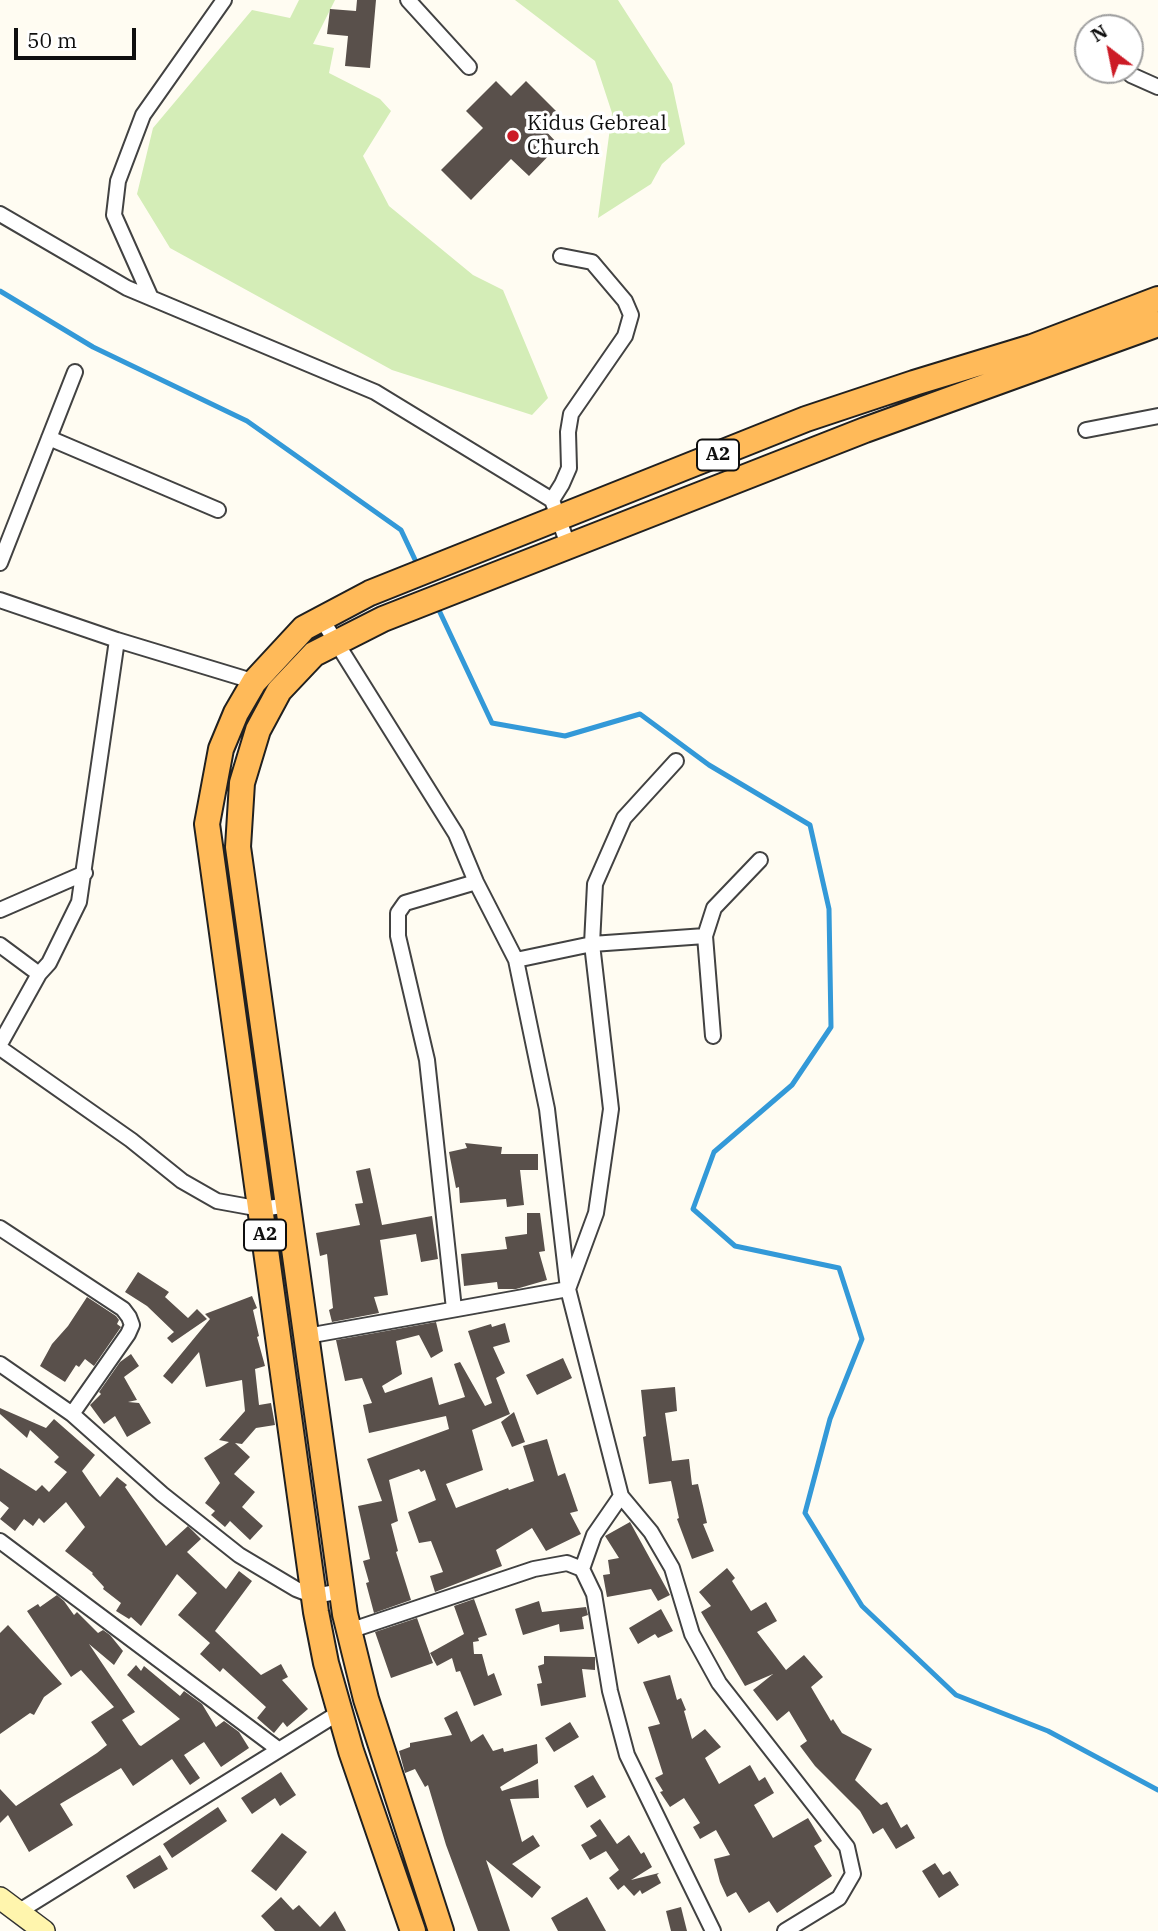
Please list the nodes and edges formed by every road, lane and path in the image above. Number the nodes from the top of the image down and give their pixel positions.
1 (224, 0) edge
2 (408, 0) edge
3 (469, 67) dead end
4 (0, 214) edge
5 (561, 256) dead end
6 (151, 298) junction
7 (1158, 299) edge
8 (1158, 324) edge
9 (1037, 357) junction
10 (75, 372) dead end
11 (964, 382) junction
12 (1158, 416) edge
13 (1086, 430) dead end
14 (49, 438) junction
15 (555, 509) junction
16 (218, 510) dead end
17 (568, 545) junction
18 (0, 563) edge
19 (0, 600) edge
20 (321, 618) junction
21 (117, 640) junction
22 (335, 642) junction
23 (254, 682) junction
24 (279, 691) junction
25 (676, 761) dead end
26 (760, 860) dead end
27 (85, 873) junction
28 (476, 882) junction
29 (0, 910) edge
30 (705, 936) junction
31 (592, 944) junction
32 (0, 945) edge
33 (516, 960) junction
34 (39, 974) junction
35 (713, 1036) dead end
36 (0, 1046) edge
37 (289, 1205) junction
38 (261, 1209) junction
39 (0, 1228) edge
40 (568, 1289) junction
41 (454, 1310) junction
42 (307, 1336) junction
43 (0, 1364) edge
44 (72, 1414) junction
45 (621, 1496) junction
46 (0, 1541) edge
47 (582, 1569) junction
48 (342, 1591) junction
49 (314, 1596) junction
50 (349, 1631) junction
51 (340, 1712) junction
52 (278, 1749) junction
53 (0, 1898) edge
54 (18, 1912) junction
55 (44, 1931) edge
56 (413, 1931) edge
57 (441, 1931) edge
58 (713, 1931) edge
59 (785, 1931) edge

1 - 6 street
2 - 3 street
4 - 6 street
5 - 15 street
6 - 15 street
7 - 9 highway
8 - 9 highway
9 - 11 highway
10 - 14 street
11 - 15 highway, A2
11 - 17 highway, A2
12 - 13 street
14 - 16 street
14 - 18 street
15 - 17 street
15 - 20 highway, A2
17 - 22 highway, A2
19 - 21 street
20 - 22 street
20 - 23 highway, A2
21 - 23 street
21 - 27 street
22 - 24 highway, A2
22 - 28 street
23 - 24 street
23 - 38 highway, A2
24 - 37 highway, A2
25 - 31 street
26 - 30 street
27 - 29 street
27 - 34 street
28 - 33 street
28 - 41 street
30 - 31 street
30 - 35 street
31 - 33 street
31 - 40 street
32 - 34 street
33 - 40 street
34 - 36 street
36 - 38 street
37 - 38 street
37 - 42 highway, A2
38 - 49 highway, A2
39 - 44 street
40 - 41 street
40 - 45 street
41 - 42 street
42 - 48 highway, A2
43 - 44 street
44 - 49 street
45 - 47 street
45 - 59 street
46 - 52 street
47 - 50 street
47 - 58 street
48 - 49 street
48 - 50 highway, A2
49 - 51 highway, A2
50 - 57 highway, A2
51 - 52 street
51 - 56 highway, A2
52 - 54 street
53 - 54 main road
54 - 55 main road

